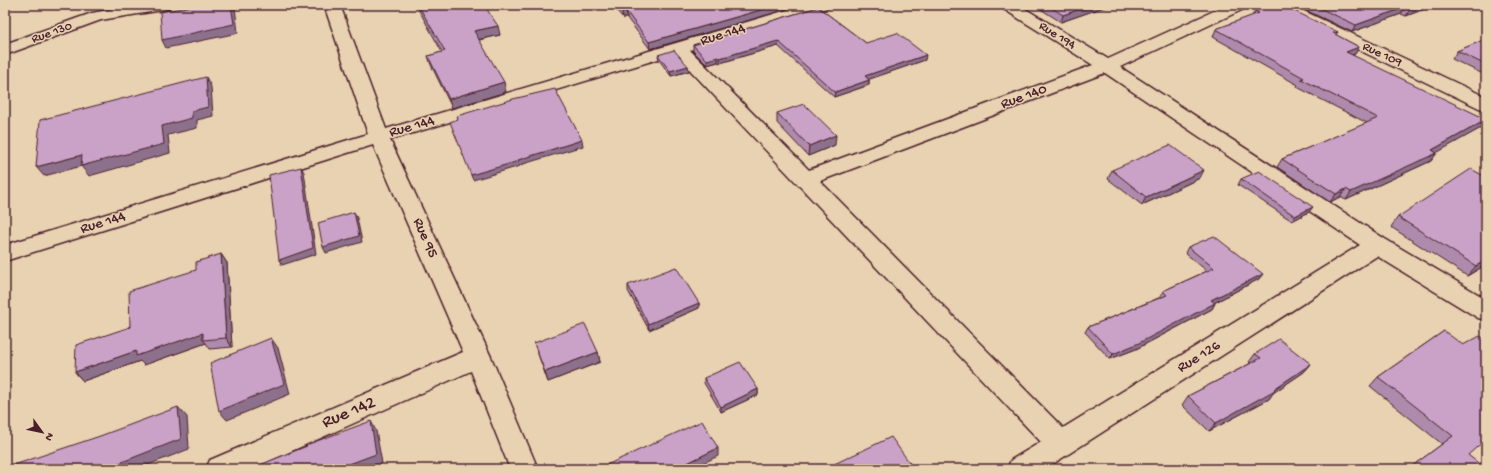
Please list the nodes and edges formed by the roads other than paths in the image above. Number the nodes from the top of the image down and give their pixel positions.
1 (80, 5) edge
2 (116, 5) edge
3 (163, 5) edge
4 (332, 5) edge
5 (821, 5) edge
6 (1008, 5) edge
7 (1240, 5) edge
8 (1278, 5) edge
9 (98, 16) junction
10 (679, 48) junction
11 (5, 50) edge
12 (1107, 66) junction
13 (1486, 104) edge
14 (379, 137) junction
15 (805, 179) junction
16 (1377, 244) junction
17 (5, 253) edge
18 (1486, 311) edge
19 (478, 357) junction
20 (1061, 444) junction
21 (220, 469) edge
22 (524, 469) edge
23 (1021, 469) edge

1 - 9 street
2 - 9 street
3 - 9 street
4 - 14 street, Rue 95
5 - 10 street, Rue 144
6 - 12 street, Rue 194
7 - 12 street, Rue 140
8 - 13 street, Rue 109
9 - 11 street, Rue 130
10 - 14 street, Rue 144
10 - 15 street
12 - 15 street, Rue 140
12 - 16 street, Rue 194
14 - 17 street, Rue 144
14 - 19 street, Rue 95
15 - 20 street
16 - 18 street, Rue 194
16 - 20 street, Rue 126
19 - 21 street, Rue 142
19 - 22 street, Rue 95
20 - 23 street, Rue 126

